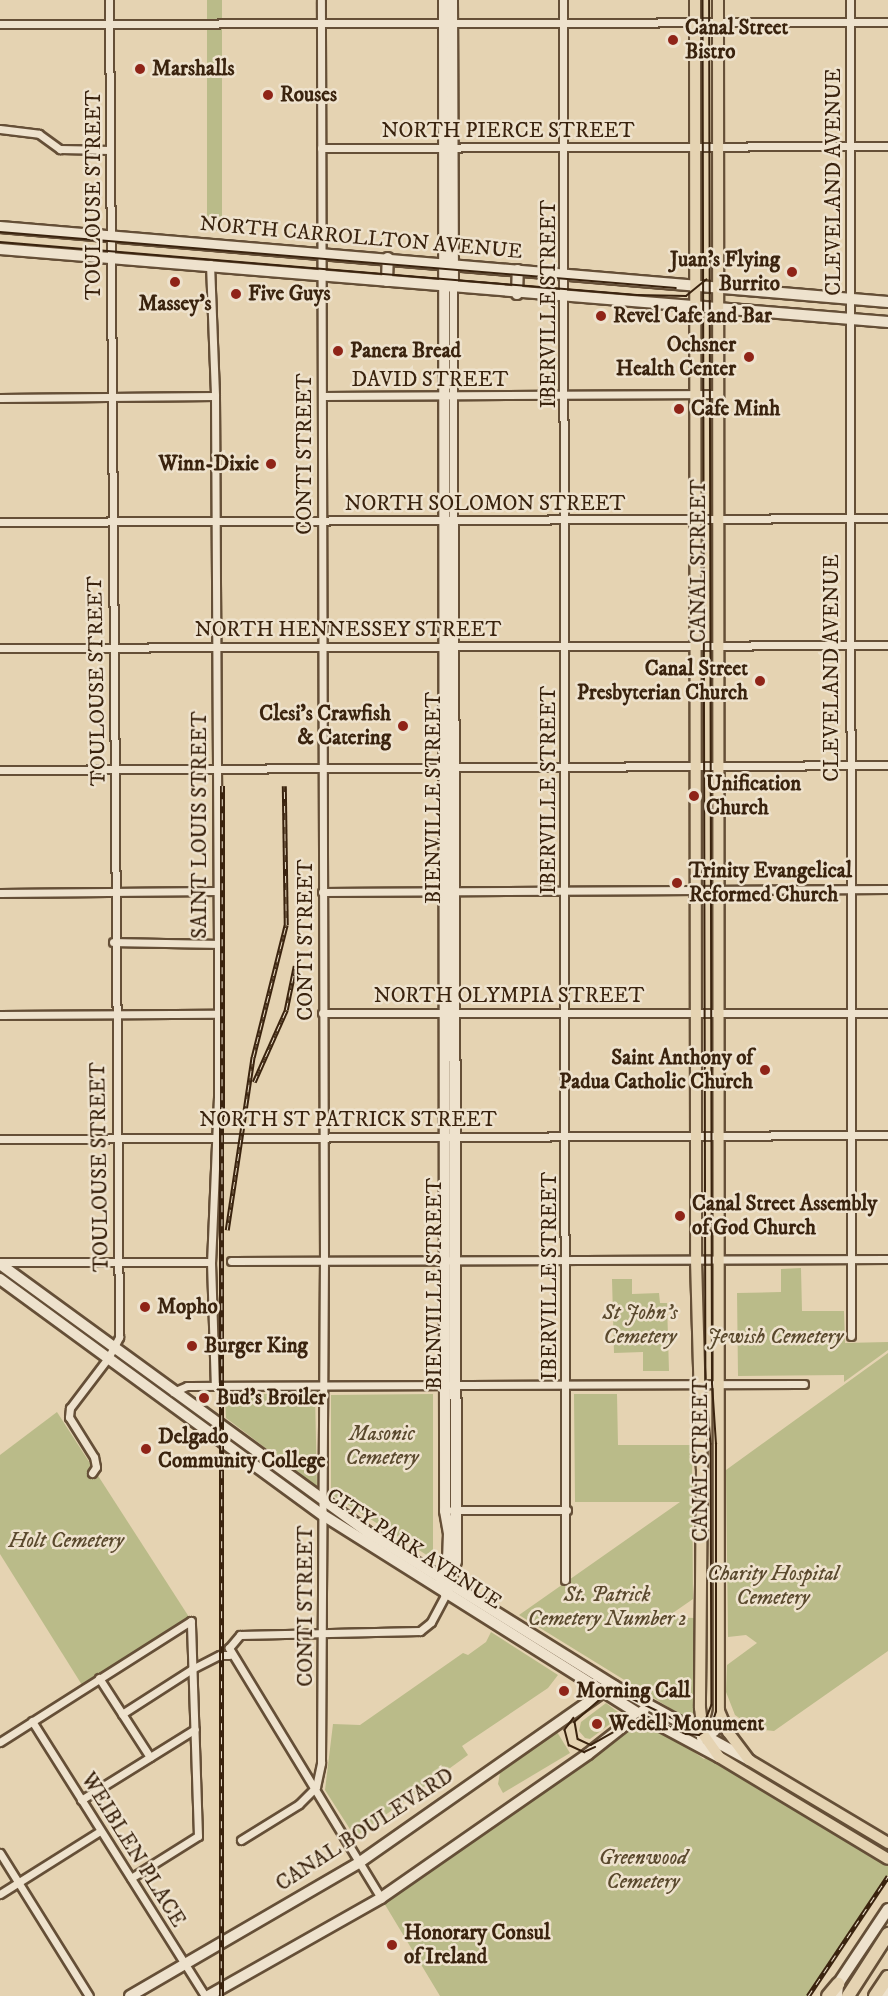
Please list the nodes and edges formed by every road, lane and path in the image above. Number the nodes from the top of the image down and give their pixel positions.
1 (109, 0) edge
2 (321, 0) edge
3 (444, 0) edge
4 (452, 0) edge
5 (563, 0) edge
6 (695, 0) edge
7 (718, 0) edge
8 (850, 0) edge
9 (448, 22) junction
10 (563, 22) junction
11 (850, 22) junction
12 (888, 22) edge
13 (695, 23) junction
14 (718, 23) junction
15 (0, 24) edge
16 (110, 24) junction
17 (321, 24) junction
18 (0, 129) edge
19 (850, 146) junction
20 (888, 146) edge
21 (695, 147) junction
22 (718, 147) junction
23 (321, 148) junction
24 (448, 148) junction
25 (566, 148) junction
26 (110, 150) junction
27 (0, 227) edge
28 (111, 236) junction
29 (212, 244) junction
30 (0, 249) edge
31 (321, 253) junction
32 (388, 258) junction
33 (112, 259) junction
34 (448, 263) junction
35 (210, 264) junction
36 (518, 270) junction
37 (321, 275) junction
38 (565, 276) junction
39 (615, 280) junction
40 (387, 281) junction
41 (695, 287) junction
42 (449, 288) junction
43 (718, 288) junction
44 (517, 294) junction
45 (800, 295) junction
46 (565, 297) junction
47 (851, 299) junction
48 (615, 300) junction
49 (888, 302) edge
50 (695, 305) junction
51 (718, 308) junction
52 (799, 313) junction
53 (850, 318) junction
54 (888, 322) edge
55 (696, 394) junction
56 (719, 394) junction
57 (215, 396) junction
58 (322, 396) junction
59 (565, 396) junction
60 (449, 397) junction
61 (0, 398) edge
62 (111, 398) junction
63 (719, 518) junction
64 (888, 518) edge
65 (696, 519) junction
66 (849, 519) junction
67 (215, 520) junction
68 (322, 520) junction
69 (111, 521) junction
70 (449, 521) junction
71 (566, 521) junction
72 (0, 522) edge
73 (449, 645) junction
74 (888, 645) edge
75 (216, 646) junction
76 (321, 646) junction
77 (566, 646) junction
78 (695, 646) junction
79 (719, 646) junction
80 (851, 646) junction
81 (114, 647) junction
82 (0, 648) edge
83 (888, 765) edge
84 (848, 766) junction
85 (449, 767) junction
86 (565, 768) junction
87 (697, 768) junction
88 (720, 768) junction
89 (216, 769) junction
90 (0, 770) edge
91 (115, 770) junction
92 (321, 770) junction
93 (851, 889) junction
94 (888, 889) edge
95 (217, 891) junction
96 (449, 891) junction
97 (566, 891) junction
98 (322, 892) junction
99 (698, 892) junction
100 (718, 892) junction
101 (0, 893) edge
102 (114, 893) junction
103 (113, 942) junction
104 (218, 944) junction
105 (697, 950) junction
106 (718, 950) junction
107 (697, 1012) junction
108 (719, 1012) junction
109 (322, 1013) junction
110 (449, 1013) junction
111 (888, 1013) edge
112 (114, 1014) junction
113 (217, 1014) junction
114 (567, 1014) junction
115 (852, 1014) junction
116 (0, 1015) edge
117 (696, 1134) junction
118 (566, 1135) junction
119 (719, 1135) junction
120 (851, 1135) junction
121 (888, 1135) edge
122 (118, 1136) junction
123 (449, 1136) junction
124 (216, 1137) junction
125 (324, 1137) junction
126 (0, 1138) edge
127 (696, 1224) junction
128 (720, 1225) junction
129 (450, 1259) junction
130 (851, 1259) junction
131 (888, 1259) edge
132 (566, 1260) junction
133 (696, 1260) junction
134 (720, 1260) junction
135 (231, 1261) dead end
136 (324, 1261) junction
137 (211, 1262) junction
138 (0, 1263) edge
139 (118, 1263) junction
140 (0, 1279) edge
141 (851, 1336) dead end
142 (114, 1348) junction
143 (108, 1358) junction
144 (450, 1384) junction
145 (567, 1384) junction
146 (698, 1384) junction
147 (721, 1384) junction
148 (804, 1384) dead end
149 (323, 1385) junction
150 (215, 1386) junction
151 (173, 1392) junction
152 (92, 1473) dead end
153 (322, 1502) junction
154 (450, 1510) junction
155 (567, 1510) junction
156 (323, 1515) junction
157 (449, 1533) junction
158 (430, 1572) junction
159 (565, 1580) dead end
160 (446, 1585) junction
161 (700, 1610) junction
162 (719, 1611) junction
163 (322, 1635) junction
164 (229, 1655) junction
165 (192, 1669) junction
166 (99, 1678) junction
167 (614, 1686) junction
168 (603, 1691) junction
169 (648, 1706) junction
170 (700, 1708) junction
171 (719, 1711) junction
172 (122, 1713) junction
173 (639, 1714) junction
174 (32, 1721) junction
175 (682, 1723) junction
176 (195, 1729) junction
177 (706, 1736) junction
178 (684, 1738) junction
179 (0, 1742) edge
180 (150, 1756) junction
181 (719, 1757) junction
182 (749, 1760) junction
183 (316, 1787) junction
184 (81, 1800) junction
185 (100, 1831) junction
186 (241, 1840) dead end
187 (888, 1843) edge
188 (0, 1853) edge
189 (888, 1858) edge
190 (360, 1862) junction
191 (131, 1878) junction
192 (18, 1883) junction
193 (0, 1894) edge
194 (381, 1898) junction
195 (888, 1908) edge
196 (888, 1934) edge
197 (186, 1963) junction
198 (888, 1977) edge
199 (837, 1990) edge
200 (888, 1992) edge
201 (89, 1996) edge
202 (130, 1996) edge
203 (206, 1996) edge
204 (828, 1996) edge
205 (848, 1996) edge
206 (875, 1996) edge
207 (885, 1996) edge

1 - 16 street, TOULOUSE STREET
2 - 17 street, CONTI STREET
3 - 9 main road, BIENVILLE STREET
4 - 9 main road, BIENVILLE STREET
5 - 10 street, IBERVILLE STREET
6 - 13 main road, CANAL STREET
7 - 14 main road, CANAL STREET
8 - 11 street, CLEVELAND AVENUE
9 - 10 street
9 - 17 street
9 - 24 main road, BIENVILLE STREET
10 - 13 street
10 - 25 street, IBERVILLE STREET
11 - 12 street
11 - 14 street
11 - 19 street, CLEVELAND AVENUE
13 - 14 street
13 - 21 main road, CANAL STREET
14 - 22 main road, CANAL STREET
15 - 16 street
16 - 17 street
16 - 26 street, TOULOUSE STREET
17 - 23 street, CONTI STREET
18 - 26 street
19 - 20 street, NORTH PIERCE STREET
19 - 22 street, NORTH PIERCE STREET
19 - 47 street, CLEVELAND AVENUE
21 - 22 street, NORTH PIERCE STREET
21 - 25 street, NORTH PIERCE STREET
21 - 41 main road, CANAL STREET
22 - 43 main road, CANAL STREET
23 - 24 street, NORTH PIERCE STREET
23 - 31 street, CONTI STREET
24 - 25 street, NORTH PIERCE STREET
24 - 34 main road, BIENVILLE STREET
25 - 38 street, IBERVILLE STREET
26 - 28 street, TOULOUSE STREET
27 - 28 main road, NORTH CARROLLTON AVENUE
28 - 29 main road, NORTH CARROLLTON AVENUE
28 - 33 street, TOULOUSE STREET
29 - 31 main road, NORTH CARROLLTON AVENUE
29 - 35 main road
30 - 33 main road, NORTH CARROLLTON AVENUE
31 - 32 main road, NORTH CARROLLTON AVENUE
31 - 37 street, CONTI STREET
32 - 34 main road, NORTH CARROLLTON AVENUE
32 - 40 main road
33 - 35 main road, NORTH CARROLLTON AVENUE
33 - 62 street, TOULOUSE STREET
34 - 36 main road, NORTH CARROLLTON AVENUE
34 - 42 main road, BIENVILLE STREET
35 - 37 main road, NORTH CARROLLTON AVENUE
35 - 57 street, SAINT LOUIS STREET
36 - 38 main road, NORTH CARROLLTON AVENUE
36 - 44 main road
37 - 40 main road, NORTH CARROLLTON AVENUE
37 - 58 street, CONTI STREET
38 - 39 main road, NORTH CARROLLTON AVENUE
38 - 46 street, IBERVILLE STREET
39 - 41 main road, NORTH CARROLLTON AVENUE
39 - 48 main road
40 - 42 main road, NORTH CARROLLTON AVENUE
41 - 43 main road, NORTH CARROLLTON AVENUE
41 - 50 main road, CANAL STREET
42 - 44 main road, NORTH CARROLLTON AVENUE
42 - 60 main road, BIENVILLE STREET
43 - 45 main road, NORTH CARROLLTON AVENUE
43 - 51 main road, CANAL STREET
44 - 46 main road, NORTH CARROLLTON AVENUE
45 - 47 main road, NORTH CARROLLTON AVENUE
45 - 52 main road
46 - 48 main road, NORTH CARROLLTON AVENUE
46 - 59 street, IBERVILLE STREET
47 - 49 main road, NORTH CARROLLTON AVENUE
47 - 53 street, CLEVELAND AVENUE
48 - 50 main road, NORTH CARROLLTON AVENUE
50 - 51 main road, NORTH CARROLLTON AVENUE
50 - 55 main road, CANAL STREET
51 - 52 main road, NORTH CARROLLTON AVENUE
51 - 56 main road, CANAL STREET
52 - 53 main road, NORTH CARROLLTON AVENUE
53 - 54 main road, NORTH CARROLLTON AVENUE
53 - 66 street, CLEVELAND AVENUE
55 - 56 street, DAVID STREET
55 - 59 street, DAVID STREET
55 - 65 main road, CANAL STREET
56 - 63 main road, CANAL STREET
57 - 62 street
57 - 67 street, SAINT LOUIS STREET
58 - 60 street, DAVID STREET
58 - 68 street, CONTI STREET
59 - 60 street, DAVID STREET
59 - 71 street, IBERVILLE STREET
60 - 70 main road, BIENVILLE STREET
61 - 62 street
62 - 69 street, TOULOUSE STREET
63 - 65 street, NORTH SOLOMON STREET
63 - 66 street, NORTH SOLOMON STREET
63 - 79 main road, CANAL STREET
64 - 66 street, NORTH SOLOMON STREET
65 - 71 street, NORTH SOLOMON STREET
65 - 78 main road, CANAL STREET
66 - 80 street, CLEVELAND AVENUE
67 - 68 street, NORTH SOLOMON STREET
67 - 69 street, NORTH SOLOMON STREET
67 - 75 street, SAINT LOUIS STREET
68 - 70 street, NORTH SOLOMON STREET
68 - 76 street, CONTI STREET
69 - 72 street, NORTH SOLOMON STREET
69 - 81 street, TOULOUSE STREET
70 - 71 street, NORTH SOLOMON STREET
70 - 73 main road, BIENVILLE STREET
71 - 77 street, IBERVILLE STREET
73 - 76 street, NORTH HENNESSEY STREET
73 - 77 street, NORTH HENNESSEY STREET
73 - 85 main road, BIENVILLE STREET
74 - 80 street, NORTH HENNESSEY STREET
75 - 76 street, NORTH HENNESSEY STREET
75 - 81 street, NORTH HENNESSEY STREET
75 - 89 street, SAINT LOUIS STREET
76 - 92 street, CONTI STREET
77 - 78 street, NORTH HENNESSEY STREET
77 - 86 street, IBERVILLE STREET
78 - 79 street, NORTH HENNESSEY STREET
78 - 87 main road, CANAL STREET
79 - 80 street, NORTH HENNESSEY STREET
79 - 88 main road, CANAL STREET
80 - 84 street, CLEVELAND AVENUE
81 - 82 street, NORTH HENNESSEY STREET
81 - 91 street, TOULOUSE STREET
83 - 84 street
84 - 88 street
84 - 93 street, CLEVELAND AVENUE
85 - 86 street
85 - 92 street
85 - 96 main road, BIENVILLE STREET
86 - 87 street
86 - 97 street, IBERVILLE STREET
87 - 88 street
87 - 99 main road, CANAL STREET
88 - 100 main road, CANAL STREET
89 - 91 street
89 - 92 street
89 - 95 street, SAINT LOUIS STREET
90 - 91 street
91 - 102 street, TOULOUSE STREET
92 - 98 street, CONTI STREET
93 - 94 street
93 - 100 street
93 - 115 street, CLEVELAND AVENUE
95 - 102 street
95 - 104 street, SAINT LOUIS STREET
96 - 97 street
96 - 98 street
96 - 110 main road, BIENVILLE STREET
97 - 99 street
97 - 114 street, IBERVILLE STREET
98 - 109 street, CONTI STREET
99 - 100 street
99 - 105 main road, CANAL STREET
100 - 106 main road, CANAL STREET
101 - 102 street
102 - 103 street, TOULOUSE STREET
103 - 104 street
103 - 112 street, TOULOUSE STREET
104 - 113 street, SAINT LOUIS STREET
105 - 106 main road
105 - 107 main road, CANAL STREET
106 - 108 main road, CANAL STREET
107 - 108 street, NORTH OLYMPIA STREET
107 - 114 street, NORTH OLYMPIA STREET
107 - 117 main road, CANAL STREET
108 - 115 street, NORTH OLYMPIA STREET
108 - 119 main road, CANAL STREET
109 - 110 street, NORTH OLYMPIA STREET
109 - 125 street, CONTI STREET
110 - 114 street, NORTH OLYMPIA STREET
110 - 123 main road, BIENVILLE STREET
111 - 115 street, NORTH OLYMPIA STREET
112 - 113 street
112 - 116 street
112 - 122 street, TOULOUSE STREET
113 - 124 street, SAINT LOUIS STREET
114 - 118 street, IBERVILLE STREET
115 - 120 street, CLEVELAND AVENUE
117 - 118 street, NORTH ST PATRICK STREET
117 - 119 street, NORTH ST PATRICK STREET
117 - 127 main road, CANAL STREET
118 - 123 street, NORTH ST PATRICK STREET
118 - 132 street, IBERVILLE STREET
119 - 120 street, NORTH ST PATRICK STREET
119 - 128 main road, CANAL STREET
120 - 121 street, NORTH ST PATRICK STREET
120 - 130 street, CLEVELAND AVENUE
122 - 124 street, NORTH ST PATRICK STREET
122 - 126 street, NORTH ST PATRICK STREET
122 - 139 street, TOULOUSE STREET
123 - 125 street, NORTH ST PATRICK STREET
123 - 129 main road, BIENVILLE STREET
124 - 125 street, NORTH ST PATRICK STREET
124 - 137 street, SAINT LOUIS STREET
125 - 136 street, CONTI STREET
127 - 128 main road
127 - 133 main road, CANAL STREET
128 - 134 main road, CANAL STREET
129 - 132 street
129 - 136 street
129 - 144 main road, BIENVILLE STREET
130 - 131 street
130 - 134 street
130 - 141 street, CLEVELAND AVENUE
132 - 133 street
132 - 145 street, IBERVILLE STREET
133 - 134 street
133 - 146 main road, CANAL STREET
134 - 147 main road, CANAL STREET
135 - 136 street
136 - 149 street, CONTI STREET
137 - 139 street
137 - 150 street, SAINT LOUIS STREET
138 - 139 street
138 - 142 main road, CITY PARK AVENUE
139 - 142 street, TOULOUSE STREET
140 - 143 main road, CITY PARK AVENUE
142 - 143 street, TOULOUSE STREET
142 - 151 main road, CITY PARK AVENUE
143 - 152 street, TOULOUSE STREET
143 - 156 main road, CITY PARK AVENUE
144 - 145 street
144 - 149 street
144 - 154 main road, BIENVILLE STREET
145 - 146 street
145 - 155 street, IBERVILLE STREET
146 - 147 street
146 - 161 main road, CANAL STREET
147 - 148 street
147 - 162 main road, CANAL STREET
149 - 150 street
149 - 153 street, CONTI STREET
150 - 151 street
151 - 153 main road, CITY PARK AVENUE
153 - 156 street, CONTI STREET
153 - 158 main road, CITY PARK AVENUE
154 - 155 street
154 - 157 main road, BIENVILLE STREET
154 - 160 main road, BIENVILLE STREET
155 - 159 street, IBERVILLE STREET
156 - 160 main road, CITY PARK AVENUE
156 - 163 street, CONTI STREET
157 - 158 main road, BIENVILLE STREET
157 - 160 main road, BIENVILLE STREET
158 - 160 main road, CITY PARK AVENUE
160 - 163 street, BIENVILLE STREET
160 - 167 main road, CITY PARK AVENUE
160 - 168 main road, CITY PARK AVENUE
161 - 162 main road
161 - 170 main road, CANAL STREET
162 - 171 main road, CANAL STREET
163 - 164 street
163 - 183 street, CONTI STREET
164 - 165 street
164 - 183 street
165 - 166 street
165 - 172 street
165 - 176 street
166 - 172 street
166 - 174 street
167 - 168 main road, CANAL BOULEVARD
167 - 169 main road, CITY PARK AVENUE
168 - 173 main road, CITY PARK AVENUE
168 - 190 main road, CANAL BOULEVARD
169 - 173 main road
169 - 175 main road, CITY PARK AVENUE
170 - 175 main road
170 - 177 main road, CANAL STREET
171 - 177 main road
171 - 182 main road, CANAL STREET
172 - 180 street
173 - 178 main road, CITY PARK AVENUE
173 - 194 main road
174 - 179 street
174 - 184 street, WEIBLEN PLACE
175 - 177 main road, CITY PARK AVENUE
176 - 180 street
176 - 191 street
177 - 178 main road
177 - 181 main road, CANAL STREET
177 - 182 main road, CITY PARK AVENUE
178 - 181 main road, CITY PARK AVENUE
180 - 184 street
181 - 189 main road, CITY PARK AVENUE
182 - 187 main road, CITY PARK AVENUE
183 - 186 street
183 - 190 street
184 - 185 street, WEIBLEN PLACE
185 - 191 street, WEIBLEN PLACE
185 - 192 street
188 - 192 street
190 - 194 street
190 - 197 main road, CANAL BOULEVARD
191 - 197 street, WEIBLEN PLACE
192 - 193 street
192 - 201 street
194 - 203 main road
195 - 199 main road
196 - 205 highway
197 - 202 main road, CANAL BOULEVARD
197 - 203 street, WEIBLEN PLACE
198 - 206 highway
199 - 204 highway
200 - 207 main road

